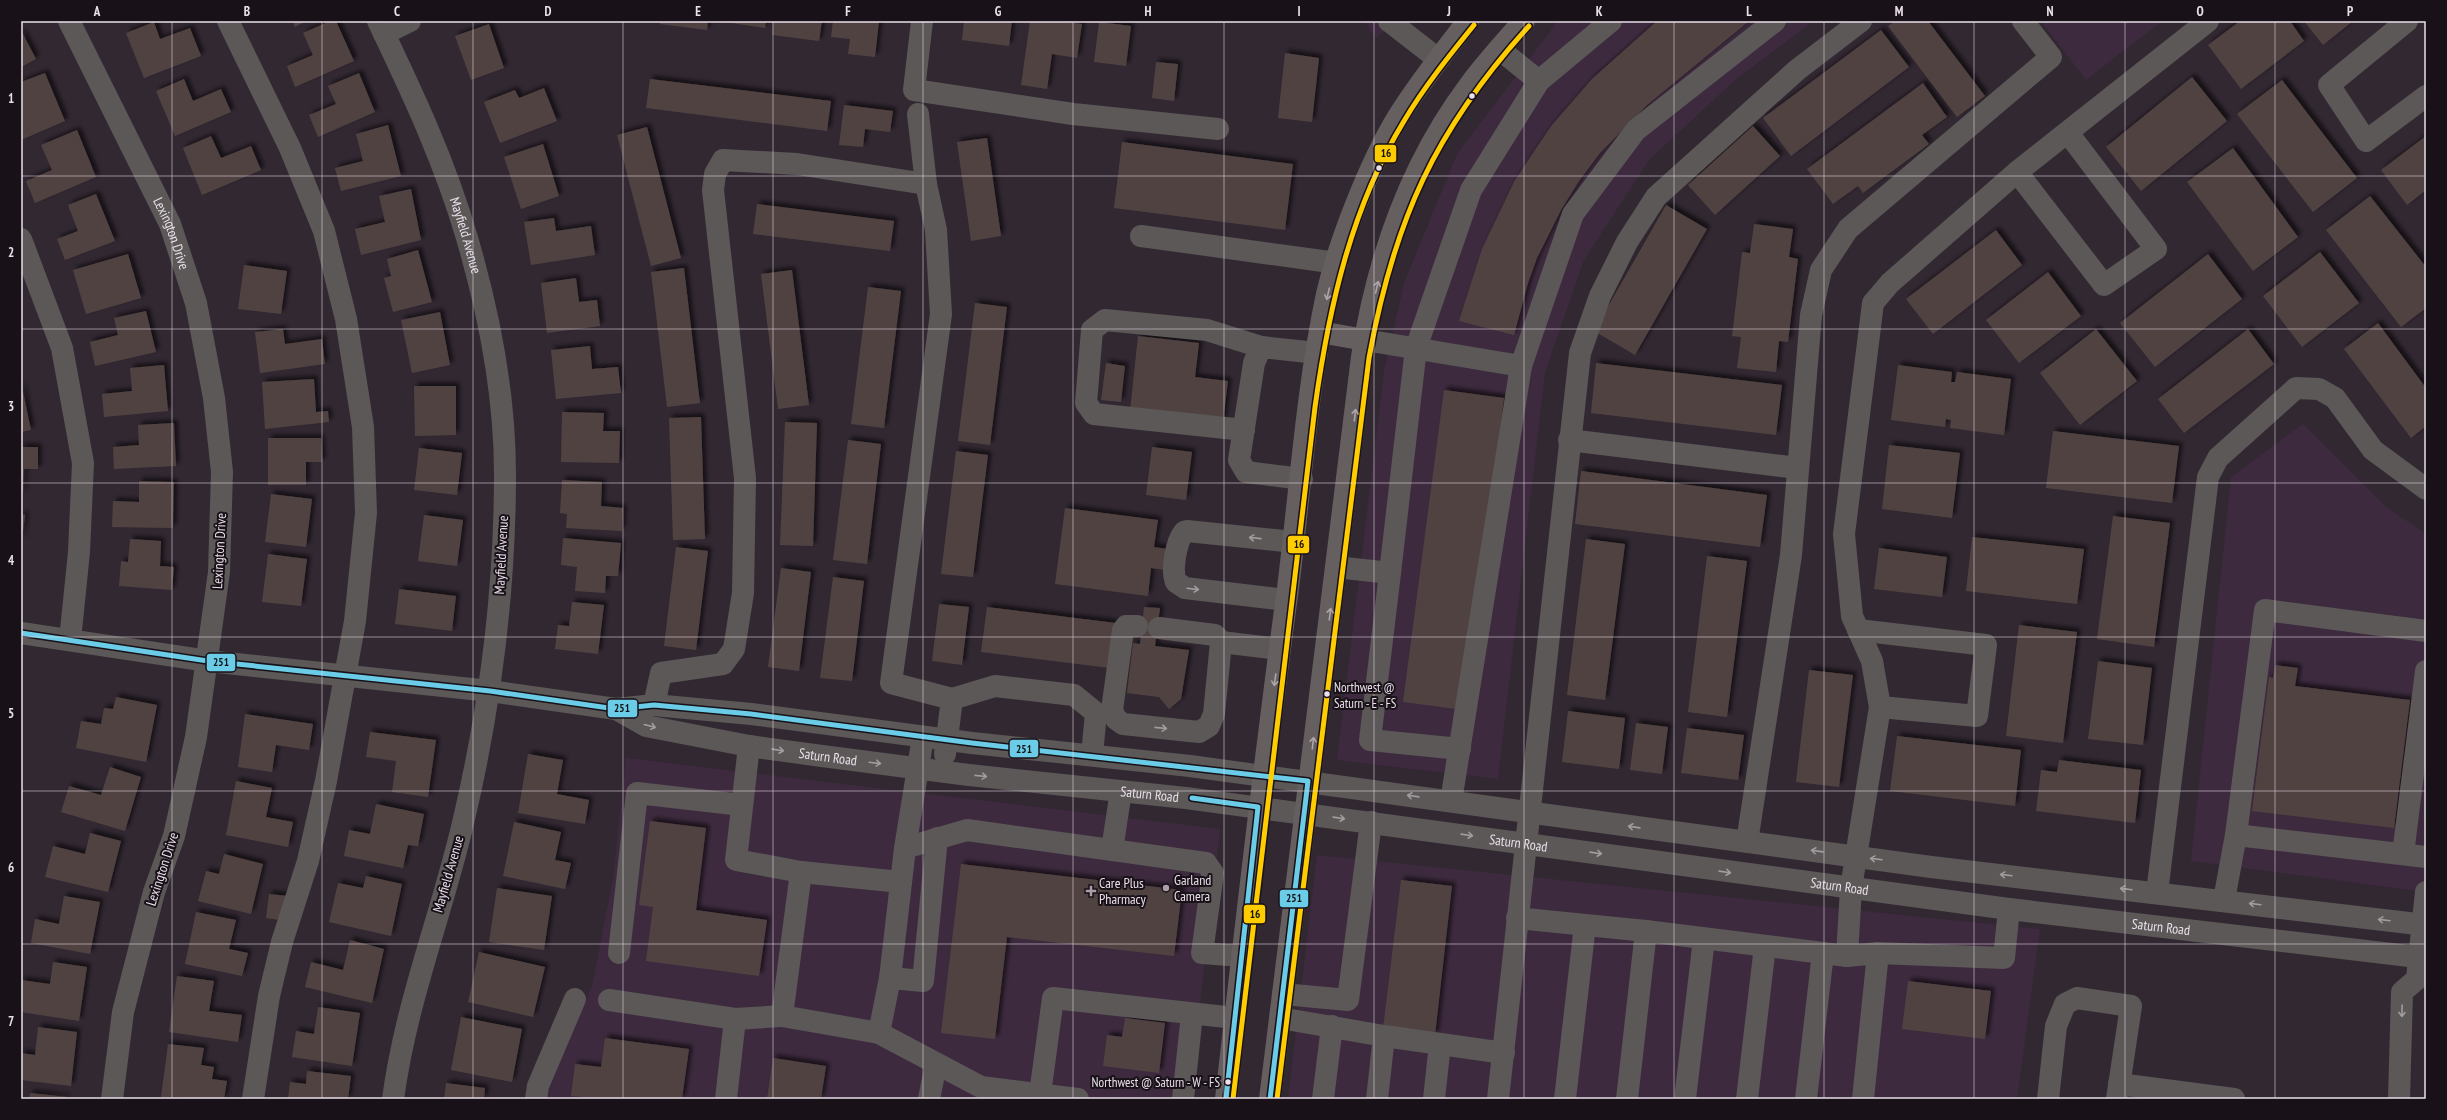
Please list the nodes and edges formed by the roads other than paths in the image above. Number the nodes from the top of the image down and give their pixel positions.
1 (69, 21) edge
2 (228, 21) edge
3 (410, 21) edge
4 (922, 21) edge
5 (1389, 21) edge
6 (1468, 21) edge
7 (1524, 21) edge
8 (1611, 21) edge
9 (1775, 21) edge
10 (1861, 21) edge
11 (2023, 21) edge
12 (2208, 21) edge
13 (2407, 21) edge
14 (381, 27) edge
15 (1499, 49) junction
16 (1438, 59) junction
17 (1539, 81) junction
18 (2426, 96) edge
19 (918, 114) dead end
20 (1218, 129) dead end
21 (2068, 133) junction
22 (2017, 172) junction
23 (926, 184) junction
24 (1141, 236) dead end
25 (21, 239) edge
26 (1337, 263) junction
27 (1364, 340) junction
28 (1319, 343) junction
29 (1261, 346) junction
30 (1416, 348) junction
31 (1521, 366) junction
32 (1244, 430) junction
33 (1569, 440) junction
34 (1798, 468) junction
35 (1302, 480) junction
36 (2426, 489) edge
37 (1294, 542) junction
38 (1336, 567) junction
39 (1390, 573) junction
40 (1286, 600) junction
41 (1137, 626) dead end
42 (1159, 628) dead end
43 (1858, 630) junction
44 (2426, 631) edge
45 (21, 633) edge
46 (70, 640) junction
47 (1221, 642) junction
48 (1280, 649) junction
49 (208, 661) junction
50 (2426, 671) edge
51 (344, 676) junction
52 (490, 691) junction
53 (952, 699) junction
54 (654, 705) junction
55 (1880, 707) junction
56 (616, 708) junction
57 (1123, 724) junction
58 (1199, 732) junction
59 (923, 737) junction
60 (947, 740) junction
61 (749, 746) junction
62 (1460, 749) junction
63 (1092, 756) junction
64 (1119, 758) junction
65 (1195, 766) junction
66 (920, 768) junction
67 (942, 771) junction
68 (1262, 775) junction
69 (1308, 781) junction
70 (1121, 791) junction
71 (1451, 801) junction
72 (742, 805) junction
73 (1258, 807) junction
74 (1528, 812) junction
75 (1304, 813) junction
76 (1371, 822) junction
77 (2236, 835) junction
78 (937, 838) junction
79 (1747, 842) junction
80 (1525, 843) junction
81 (905, 848) junction
82 (1112, 850) junction
83 (2403, 854) junction
84 (1855, 857) junction
85 (2426, 857) edge
86 (801, 872) junction
87 (901, 882) junction
88 (1851, 888) junction
89 (2426, 892) edge
90 (2157, 893) junction
91 (2224, 900) junction
92 (2009, 910) junction
93 (1517, 918) junction
94 (1585, 925) junction
95 (2424, 925) edge
96 (1646, 931) junction
97 (1704, 939) junction
98 (1766, 946) junction
99 (620, 953) dead end
100 (1823, 953) junction
101 (1878, 953) junction
102 (1242, 956) junction
103 (1848, 956) junction
104 (2422, 957) edge
105 (890, 978) junction
106 (2422, 983) edge
107 (1283, 994) junction
108 (575, 999) dead end
109 (609, 1000) dead end
110 (1192, 1014) junction
111 (782, 1016) junction
112 (1235, 1018) junction
113 (1280, 1018) junction
114 (735, 1019) junction
115 (1332, 1026) junction
116 (879, 1033) junction
117 (1384, 1036) junction
118 (1440, 1044) junction
119 (1504, 1053) junction
120 (936, 1064) junction
121 (2118, 1092) edge
122 (985, 1093) edge
123 (1040, 1094) junction
124 (112, 1099) edge
125 (253, 1099) edge
126 (393, 1099) edge
127 (536, 1099) edge
128 (726, 1099) edge
129 (929, 1099) edge
130 (1078, 1099) edge
131 (1183, 1099) edge
132 (1226, 1099) edge
133 (1270, 1099) edge
134 (1323, 1099) edge
135 (1377, 1099) edge
136 (1434, 1099) edge
137 (1498, 1099) edge
138 (1565, 1099) edge
139 (1627, 1099) edge
140 (1685, 1099) edge
141 (1747, 1099) edge
142 (1806, 1099) edge
143 (1863, 1099) edge
144 (2048, 1099) edge
145 (2234, 1099) edge
146 (2399, 1099) edge

1 - 49 street, Lexington Drive
2 - 51 street
3 - 14 street
4 - 20 street
5 - 16 street
6 - 16 main road
7 - 15 main road
8 - 17 street
9 - 31 street
10 - 33 street
11 - 34 street
12 - 21 street
13 - 18 street
14 - 52 street, Mayfield Avenue
15 - 17 street
27 -> 15 main road
16 - 26 main road
17 - 30 street
19 - 23 street
21 - 22 street
21 - 22 street
22 - 43 street
23 - 53 street
23 - 54 street
24 - 26 street
25 - 46 street
26 -> 28 main road
27 - 28 main road
27 - 30 street
38 -> 27 main road
28 - 29 street
28 - 35 main road
29 - 32 street
29 - 32 street
30 - 31 street
30 - 39 street
31 - 62 street
32 - 35 street
33 - 34 street
33 - 74 street
34 - 79 street
35 - 37 main road
36 - 90 street
37 - 40 main road
37 -> 40 street
38 - 39 street
69 -> 38 main road
39 - 62 street
40 - 48 main road
41 - 57 street
42 - 47 street
43 - 55 street
43 - 55 street
44 - 77 street
45 - 46 street, Saturn Road
46 - 49 street, Saturn Road
47 - 48 street
47 - 58 street
48 -> 68 main road
49 - 51 street, Saturn Road
49 - 124 street, Lexington Drive
50 - 83 street
51 - 52 street, Saturn Road
51 - 125 street
52 - 56 street, Saturn Road
52 - 126 street, Mayfield Avenue
53 - 60 street
53 - 63 street
54 - 56 street, Saturn Road
54 - 59 street, Saturn Road
55 - 84 street
56 -> 61 street, Saturn Road
57 -> 58 street
57 - 64 street
58 - 65 street
59 - 60 street, Saturn Road
59 - 66 street
60 - 63 street, Saturn Road
60 - 67 street
61 -> 66 street, Saturn Road
61 - 72 street
62 - 71 street
63 - 64 street, Saturn Road
64 - 65 street, Saturn Road
65 - 68 street, Saturn Road
66 - 67 street, Saturn Road
66 - 81 street
67 -> 70 street, Saturn Road
68 - 69 street, Saturn Road
68 - 73 main road
71 -> 69 street, Saturn Road
69 - 75 main road
70 - 73 street, Saturn Road
70 - 82 street
71 - 74 street, Saturn Road
72 - 86 street
72 - 99 street
73 - 75 street, Saturn Road
73 - 102 main road
79 -> 74 street, Saturn Road
74 - 80 street
75 -> 76 street, Saturn Road
75 - 107 main road
76 -> 80 street, Saturn Road
76 - 107 street
77 - 83 street
77 - 91 street
78 - 81 street
78 - 82 street
78 - 105 street
84 -> 79 street, Saturn Road
80 -> 88 street, Saturn Road
80 - 93 street
81 - 87 street
82 - 102 street
83 - 85 street
84 - 88 street
90 -> 84 street, Saturn Road
86 - 87 street
86 - 111 street
87 - 105 street
88 - 92 street, Saturn Road
88 - 103 street
89 - 95 street
90 - 91 street, Saturn Road
95 -> 91 street, Saturn Road
92 - 101 street
92 - 104 street, Saturn Road
93 - 94 street
93 - 119 street
94 - 96 street
94 - 138 street
95 - 104 street
96 - 97 street
96 - 139 street
97 - 98 street
97 - 140 street
98 - 100 street
98 - 141 street
100 - 103 street
100 - 142 street
101 - 103 street
101 - 143 street
102 - 112 main road
104 - 106 street
105 - 116 street
106 -> 146 street
107 - 113 main road
108 - 127 street
109 - 114 street
110 - 112 street
110 - 123 street
110 - 131 street
111 - 114 street
111 - 116 street
112 - 132 main road
113 - 115 street
113 - 133 main road
114 - 128 street
115 - 117 street
115 - 134 street
116 - 120 street
117 - 118 street
117 - 135 street
118 - 119 street
118 - 136 street
119 - 137 street
120 - 122 street
120 - 129 street
121 - 144 street
121 - 145 street
122 - 123 street
123 - 130 street

